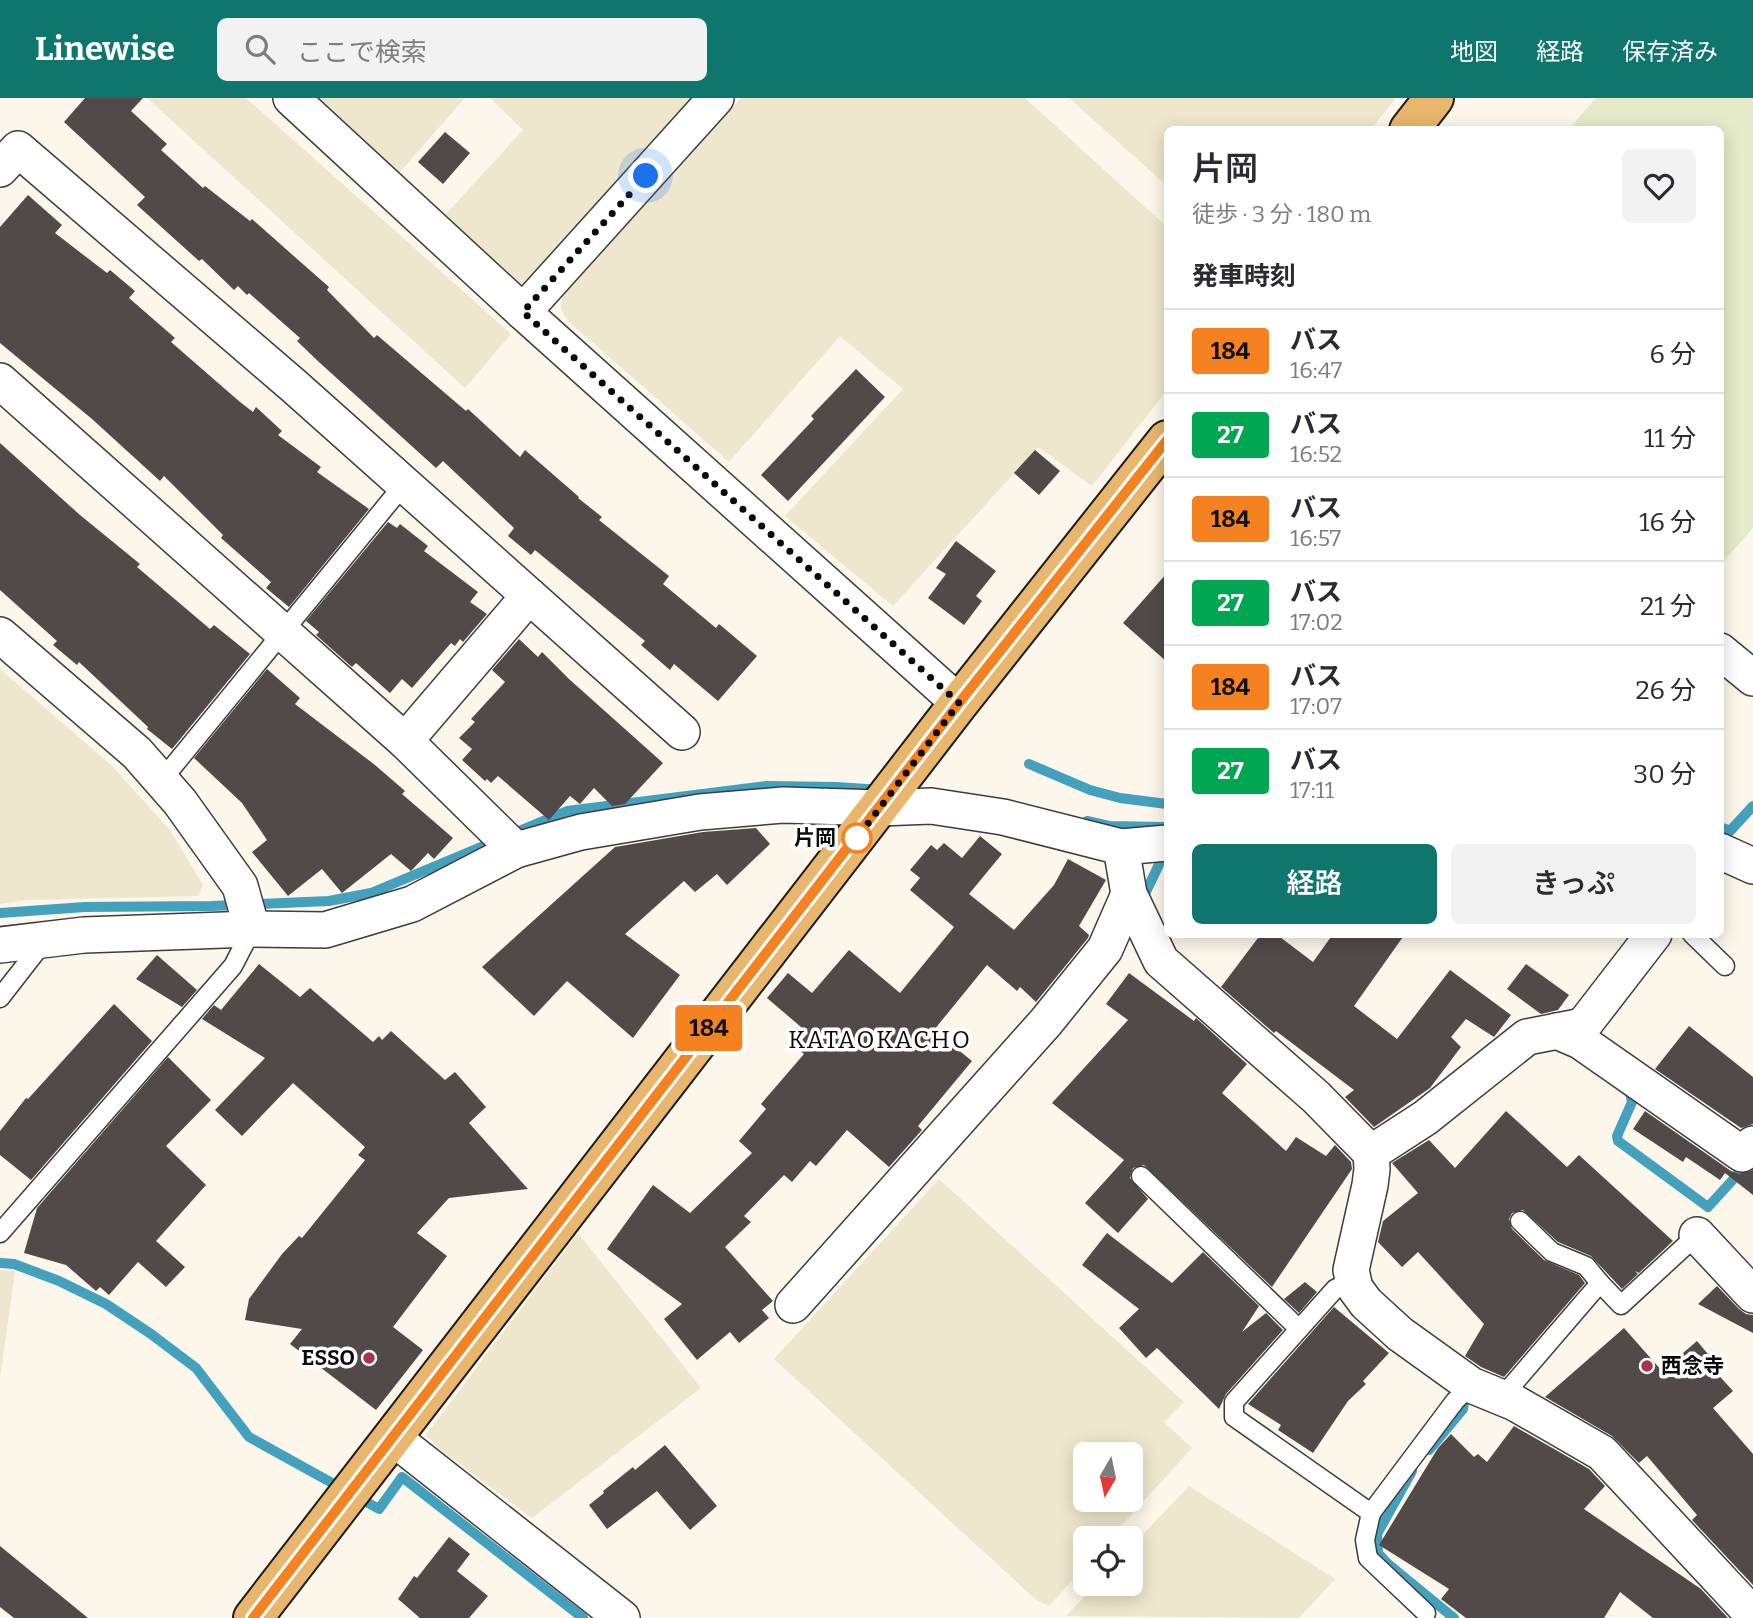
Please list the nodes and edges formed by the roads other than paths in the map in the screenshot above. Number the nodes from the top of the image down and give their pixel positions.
1 (291, 98) edge
2 (716, 98) edge
3 (1434, 98) edge
4 (1412, 126) edge
5 (0, 169) edge
6 (523, 312) junction
7 (0, 381) edge
8 (1163, 455) edge
9 (404, 483) junction
10 (528, 596) junction
11 (284, 632) junction
12 (0, 635) edge
13 (1724, 654) edge
14 (1753, 678) edge
15 (959, 703) junction
16 (682, 732) dead end
17 (405, 741) junction
18 (161, 781) junction
19 (880, 808) junction
20 (1164, 843) edge
21 (1121, 847) junction
22 (516, 849) junction
23 (1129, 894) junction
24 (252, 929) junction
25 (1651, 938) edge
26 (1696, 938) edge
27 (45, 940) junction
28 (0, 946) edge
29 (1725, 966) dead end
30 (0, 998) edge
31 (1557, 1031) junction
32 (1753, 1144) edge
33 (1371, 1153) junction
34 (1141, 1176) dead end
35 (1520, 1221) dead end
36 (0, 1233) edge
37 (1697, 1235) joint
38 (1353, 1280) junction
39 (1600, 1283) junction
40 (1753, 1295) edge
41 (793, 1305) dead end
42 (1299, 1329) junction
43 (1486, 1391) junction
44 (392, 1437) junction
45 (1371, 1513) junction
46 (1426, 1613) dead end
47 (1753, 1615) edge
48 (253, 1618) edge
49 (622, 1618) edge

1 - 6 street
2 - 6 street
3 - 4 main road
5 - 9 street
6 - 15 street
7 - 11 street
8 - 15 main road
9 - 10 street
9 - 11 lane
10 - 16 street
10 - 17 street
11 - 17 street
11 - 18 lane
12 - 18 street
13 - 14 street
15 - 19 main road
17 - 22 street
18 - 24 street
19 - 21 street
19 - 22 street
19 - 44 main road
20 - 21 street
21 - 23 street
22 - 24 street
23 - 33 street
23 - 41 street
24 - 27 street
24 - 36 lane
25 - 31 street
26 - 29 lane
27 - 28 street
27 - 30 lane
31 - 32 street
31 - 33 street
33 - 38 street
34 - 42 lane
35 - 39 lane
37 - 39 lane
37 - 40 street
38 - 42 lane
38 - 43 street
39 - 43 lane
42 - 45 lane
43 - 45 lane
43 - 47 street
44 - 48 main road
44 - 49 street
45 - 46 lane

